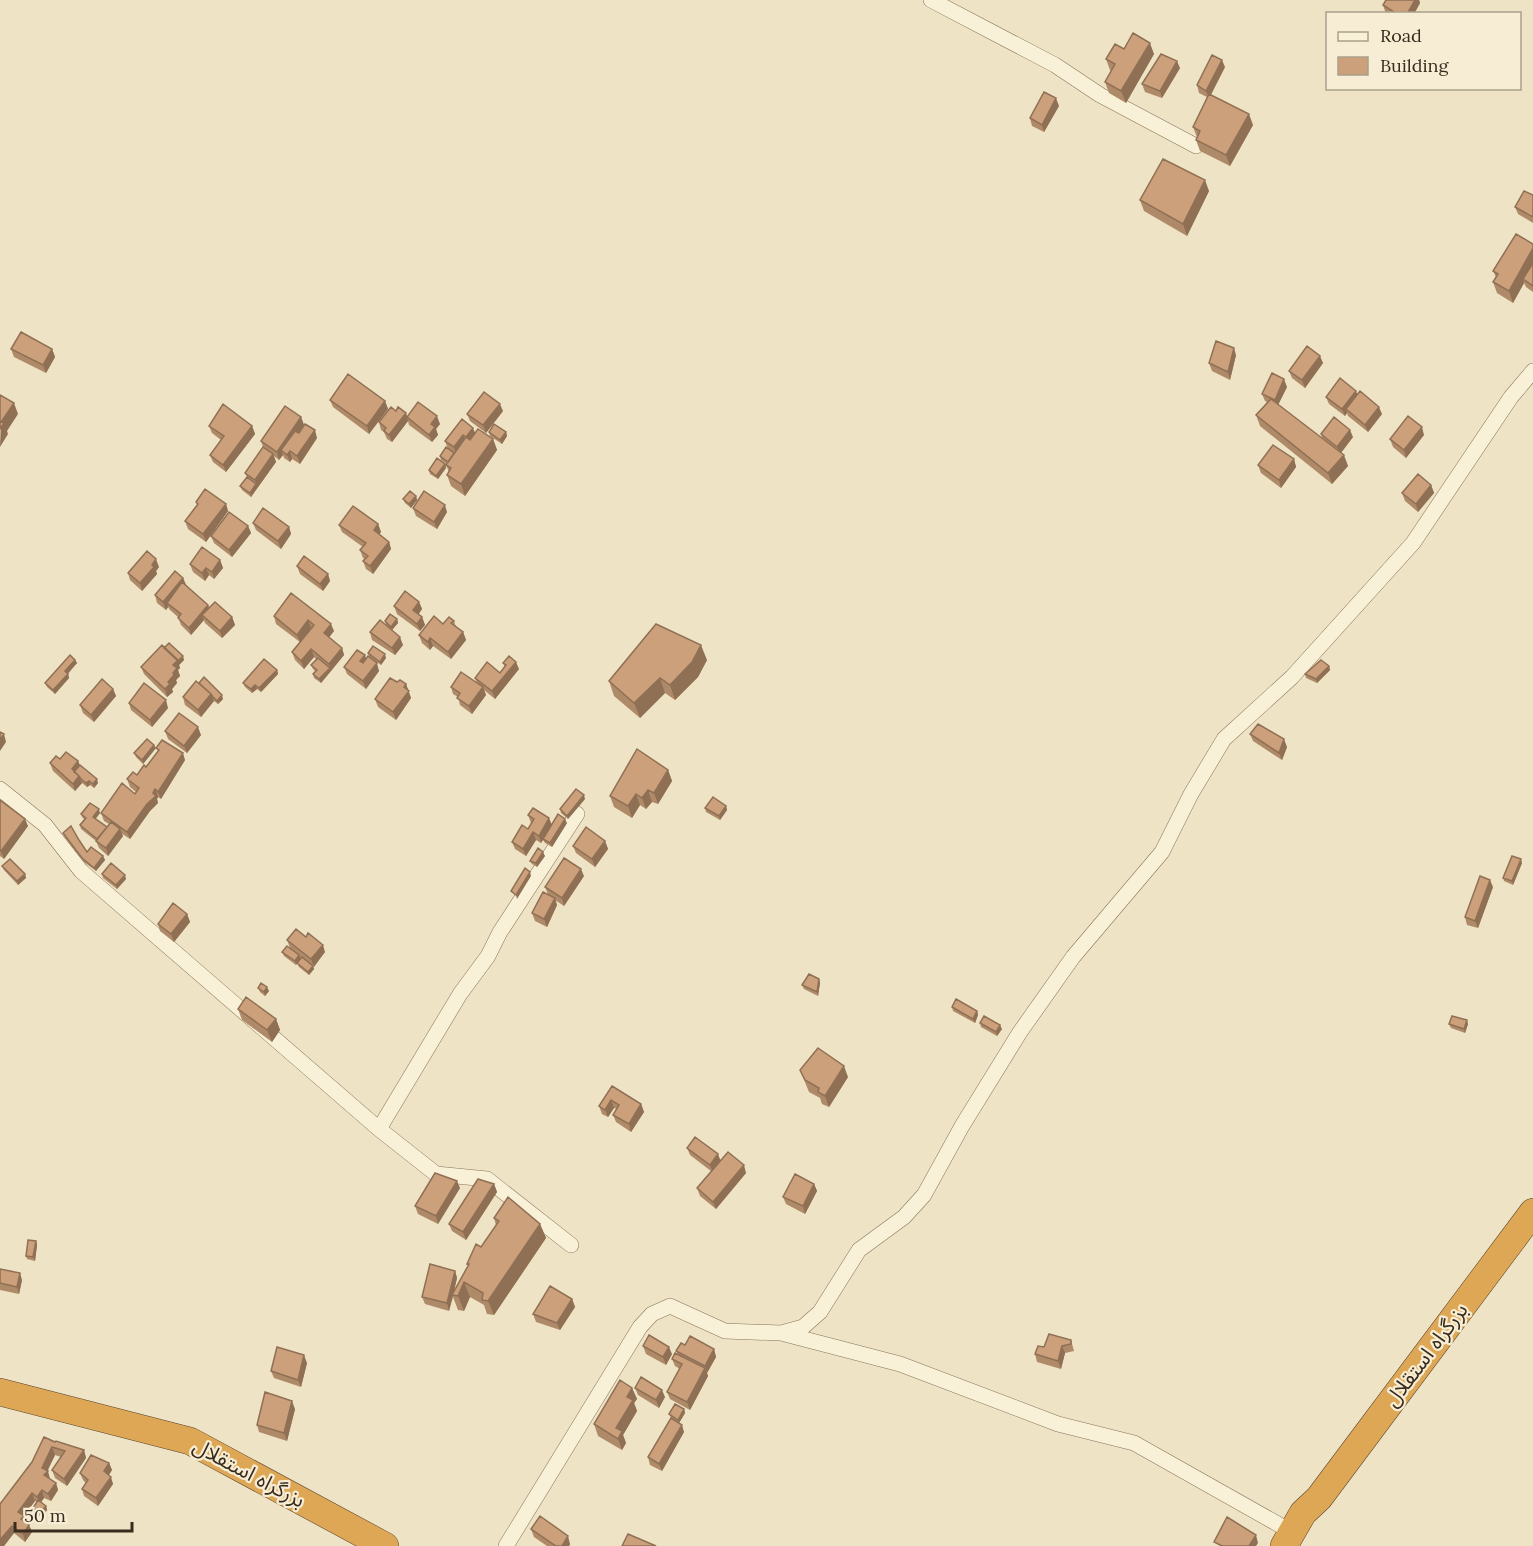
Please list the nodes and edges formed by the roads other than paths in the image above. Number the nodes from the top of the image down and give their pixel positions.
1 (931, 0) edge
2 (1196, 146) edge
3 (1533, 371) edge
4 (0, 789) edge
5 (577, 814) dead end
6 (379, 1129) junction
7 (1533, 1212) edge
8 (571, 1245) dead end
9 (781, 1333) junction
10 (0, 1392) edge
11 (1292, 1542) edge
12 (385, 1546) edge
13 (506, 1546) edge

1 - 2 street
3 - 9 street
4 - 6 street
5 - 6 street
6 - 8 street
7 - 11 highway, بزرگراه استقلال
9 - 11 street
9 - 13 street
10 - 12 highway, بزرگراه استقلال

